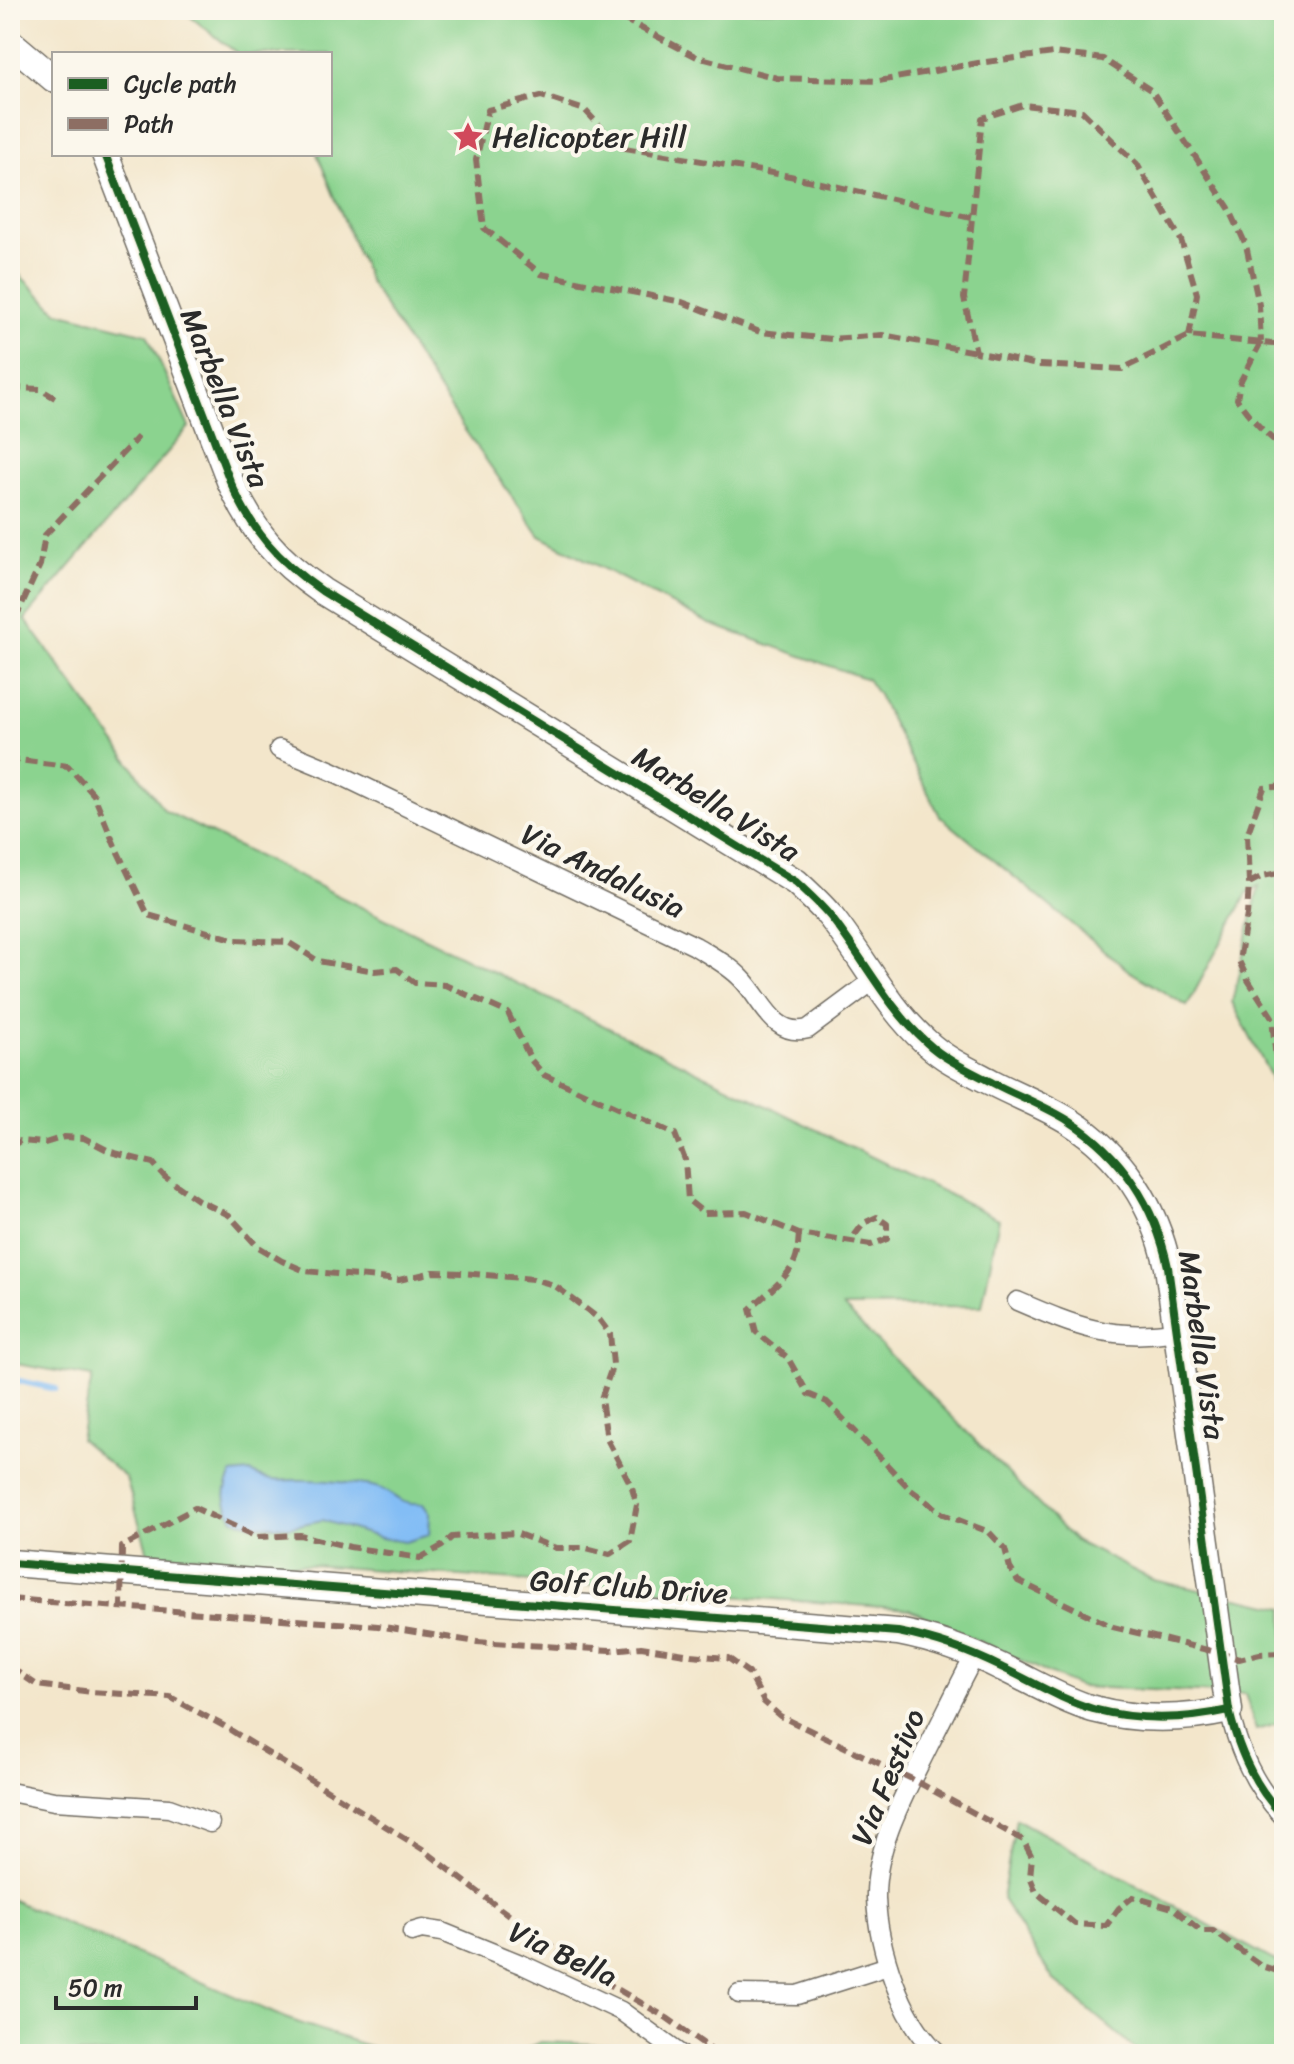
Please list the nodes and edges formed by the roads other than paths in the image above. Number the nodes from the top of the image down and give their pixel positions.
1 (10, 42) edge
2 (52, 77) edge
3 (106, 156) edge
4 (279, 749) dead end
5 (874, 980) junction
6 (1017, 1301) dead end
7 (1177, 1331) junction
8 (10, 1563) edge
9 (975, 1655) junction
10 (1229, 1710) junction
11 (10, 1792) edge
12 (1284, 1817) edge
13 (210, 1823) dead end
14 (412, 1932) dead end
15 (888, 1966) junction
16 (739, 1994) dead end
17 (680, 2054) edge
18 (939, 2054) edge

1 - 2 street
3 - 5 street, Marbella Vista
4 - 5 street, Via Andalusia
5 - 7 street, Marbella Vista
6 - 7 street
7 - 10 street, Marbella Vista
8 - 9 street, Golf Club Drive
9 - 10 street, Golf Club Drive
9 - 15 street, Via Festivo
10 - 12 street, Marbella Vista
11 - 13 street
14 - 17 street, Via Bella
15 - 16 street
15 - 18 street, Via Festivo

